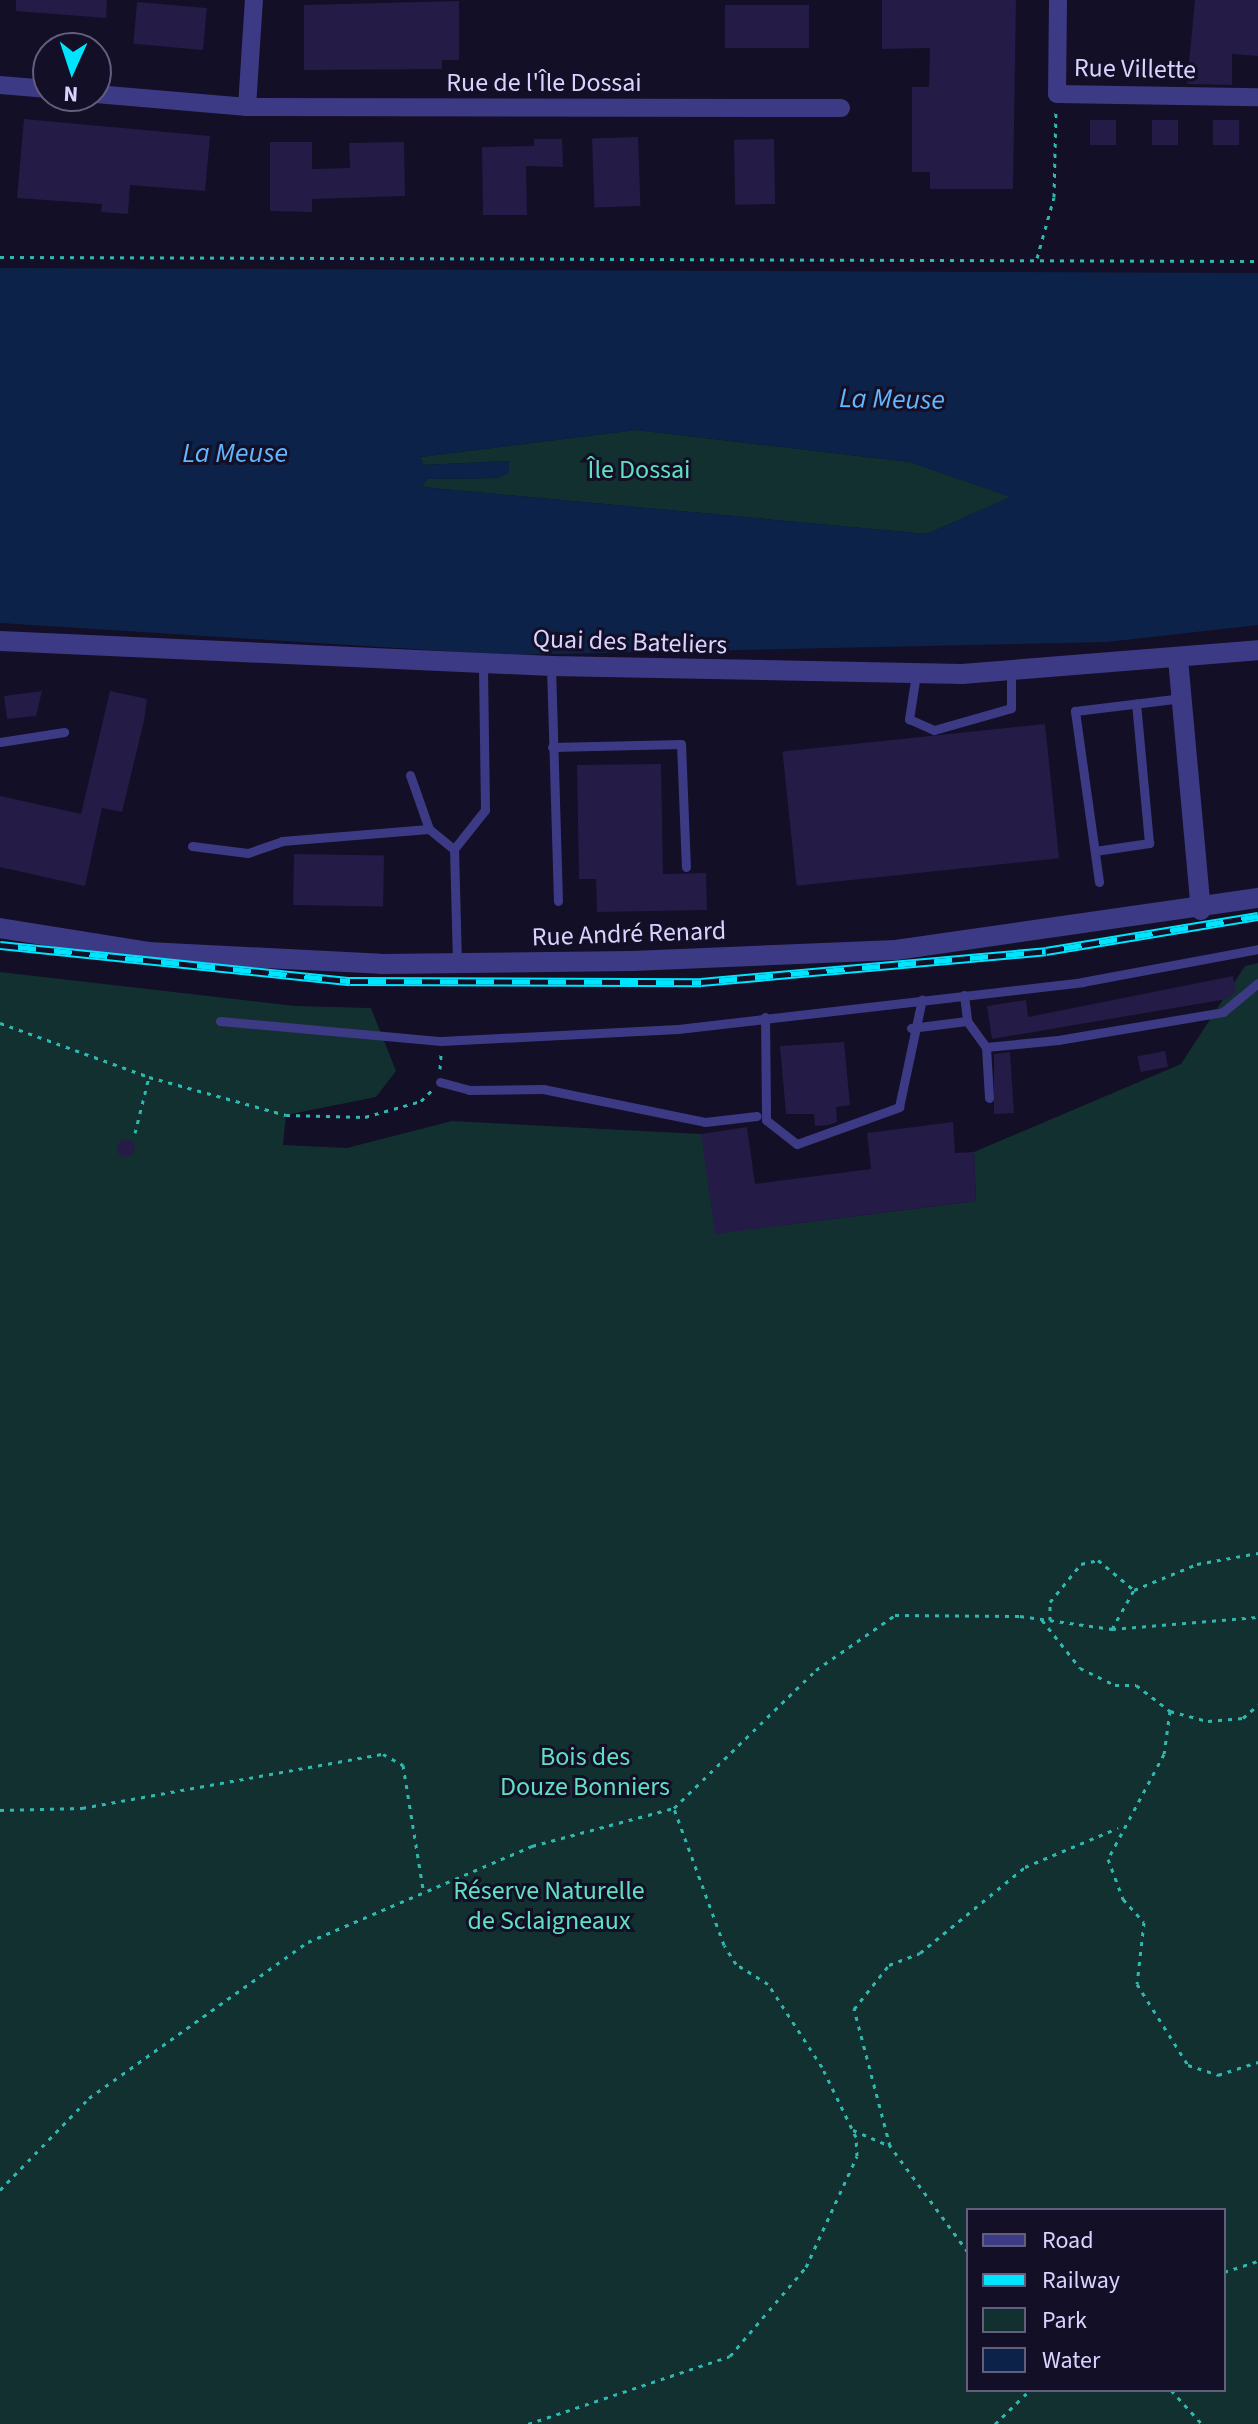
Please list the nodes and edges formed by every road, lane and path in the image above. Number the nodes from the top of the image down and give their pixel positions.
1 (254, 0) edge
2 (1058, 0) edge
3 (0, 85) edge
4 (32, 88) edge
5 (1057, 94) junction
6 (112, 95) edge
7 (1258, 97) edge
8 (247, 107) junction
9 (841, 108) dead end
10 (0, 257) edge
11 (1037, 258) junction
12 (1258, 261) edge
13 (0, 641) edge
14 (1258, 650) edge
15 (1178, 659) junction
16 (483, 663) junction
17 (551, 666) junction
18 (1011, 671) junction
19 (916, 674) junction
20 (1182, 698) junction
21 (1136, 704) junction
22 (64, 732) dead end
23 (0, 742) edge
24 (552, 747) junction
25 (410, 775) dead end
26 (429, 829) junction
27 (192, 846) dead end
28 (454, 849) junction
29 (1095, 851) junction
30 (686, 867) dead end
31 (1099, 882) dead end
32 (1258, 898) edge
33 (558, 901) dead end
34 (1201, 910) junction
35 (0, 928) edge
36 (1258, 949) edge
37 (457, 963) junction
38 (1258, 983) edge
39 (964, 995) junction
40 (922, 999) junction
41 (765, 1017) junction
42 (220, 1021) dead end
43 (967, 1021) junction
44 (0, 1023) edge
45 (911, 1028) junction
46 (441, 1041) junction
47 (986, 1047) junction
48 (149, 1077) junction
49 (440, 1082) junction
50 (989, 1098) dead end
51 (757, 1116) dead end
52 (135, 1133) dead end
53 (1258, 1553) edge
54 (1134, 1590) junction
55 (1258, 1617) edge
56 (1042, 1620) junction
57 (1050, 1622) junction
58 (1112, 1629) junction
59 (1258, 1705) edge
60 (1170, 1711) junction
61 (674, 1808) junction
62 (0, 1810) edge
63 (1118, 1828) junction
64 (423, 1888) junction
65 (1258, 2062) edge
66 (851, 2129) junction
67 (890, 2146) junction
68 (0, 2190) edge
69 (966, 2249) edge
70 (1258, 2261) edge
71 (1226, 2271) edge
72 (1028, 2392) edge
73 (1173, 2392) edge
74 (528, 2424) edge
75 (995, 2424) edge
76 (1202, 2424) edge

1 - 8 street
2 - 5 street, Rue Villette
3 - 4 street
5 - 7 street, Rue Villette
5 - 11 path
6 - 8 street, Rue de l'Île Dossai
8 - 9 street, Rue de l'Île Dossai
10 - 11 path
11 - 12 path
13 - 16 street, Quai des Bateliers
14 - 15 street, Quai des Bateliers
15 - 18 street, Quai des Bateliers
15 - 20 street
16 - 17 street, Quai des Bateliers
16 - 28 lane
17 - 19 street, Quai des Bateliers
17 - 24 lane
18 - 19 street, Quai des Bateliers
18 - 19 lane
20 - 21 lane
20 - 34 street
21 - 29 lane
21 - 29 lane
22 - 23 lane
24 - 30 lane
24 - 33 lane
25 - 26 lane
26 - 27 lane
26 - 28 lane
28 - 37 lane
29 - 31 lane
32 - 34 street, Rue André Renard
34 - 37 street, Rue André Renard
35 - 37 street, Rue André Renard
36 - 39 lane
38 - 47 lane
39 - 40 lane
39 - 43 lane
40 - 41 lane
40 - 45 lane
41 - 45 lane
41 - 46 lane
42 - 46 lane
43 - 45 lane
43 - 47 lane
44 - 48 path
46 - 49 path
47 - 50 lane
48 - 49 path
48 - 52 path
49 - 51 lane
53 - 54 path
54 - 57 path
54 - 58 path
55 - 58 path
56 - 57 path
56 - 60 path
56 - 61 path
57 - 58 path
59 - 60 path
60 - 63 path
61 - 64 path
61 - 66 path
62 - 64 path
63 - 65 path
63 - 67 path
64 - 68 path
66 - 67 path
66 - 74 path
67 - 69 path
70 - 71 path
72 - 75 path
73 - 76 path

